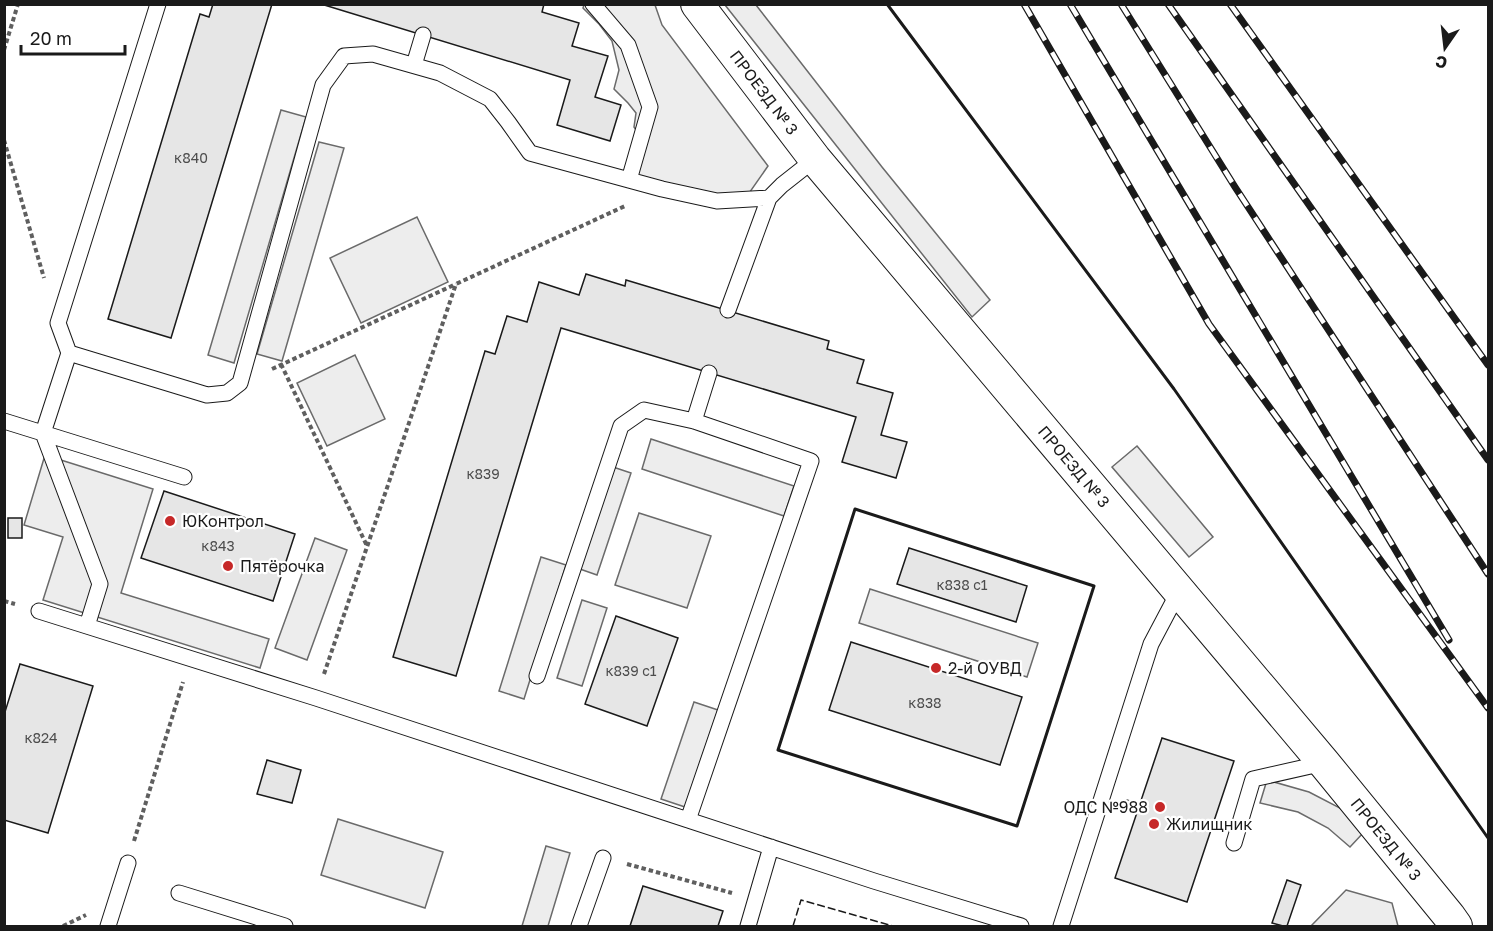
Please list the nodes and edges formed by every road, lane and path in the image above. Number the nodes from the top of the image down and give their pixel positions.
1 (18, 4) edge
2 (159, 4) edge
3 (593, 4) edge
4 (697, 4) edge
5 (423, 36) dead end
6 (4, 50) edge
7 (414, 65) junction
8 (4, 140) edge
9 (815, 159) junction
10 (629, 180) junction
11 (662, 189) junction
12 (769, 198) junction
13 (456, 284) junction
14 (728, 310) dead end
15 (58, 323) junction
16 (69, 353) junction
17 (281, 364) junction
18 (709, 373) dead end
19 (240, 384) junction
20 (4, 421) edge
21 (694, 421) junction
22 (43, 433) junction
23 (184, 477) dead end
24 (367, 547) junction
25 (1179, 591) junction
26 (39, 611) dead end
27 (87, 626) junction
28 (190, 658) junction
29 (537, 676) dead end
30 (316, 698) junction
31 (1324, 763) junction
32 (688, 820) junction
33 (1234, 843) dead end
34 (771, 847) junction
35 (603, 858) joint
36 (128, 863) joint
37 (179, 893) dead end
38 (756, 900) junction
39 (974, 920) edge
40 (108, 927) edge
41 (285, 927) edge
42 (579, 927) edge
43 (748, 927) edge
44 (1021, 927) edge
45 (1061, 927) edge
46 (1456, 927) edge

1 - 6 path
2 - 15 lane
3 - 10 lane
4 - 9 street, ПРОЕЗД № 3
5 - 7 lane
7 - 10 lane
7 - 19 lane
8 - 15 path
9 - 12 lane
9 - 25 street, ПРОЕЗД № 3
10 - 11 lane
11 - 12 lane
11 - 13 path
12 - 14 lane
13 - 17 path
13 - 24 path
15 - 16 lane
16 - 19 lane
16 - 22 lane
17 - 19 path
17 - 24 path
18 - 21 lane
20 - 22 lane
21 - 29 lane
21 - 32 lane
22 - 23 lane
22 - 27 lane
24 - 30 path
25 - 31 street, ПРОЕЗД № 3
25 - 45 lane
26 - 27 lane
27 - 28 lane
28 - 30 lane
28 - 36 path
30 - 32 lane
31 - 33 lane
31 - 46 street, ПРОЕЗД № 3
32 - 34 lane
34 - 38 lane
34 - 39 lane
35 - 38 path
35 - 42 lane
36 - 40 lane
37 - 41 lane
38 - 43 lane
39 - 44 lane

